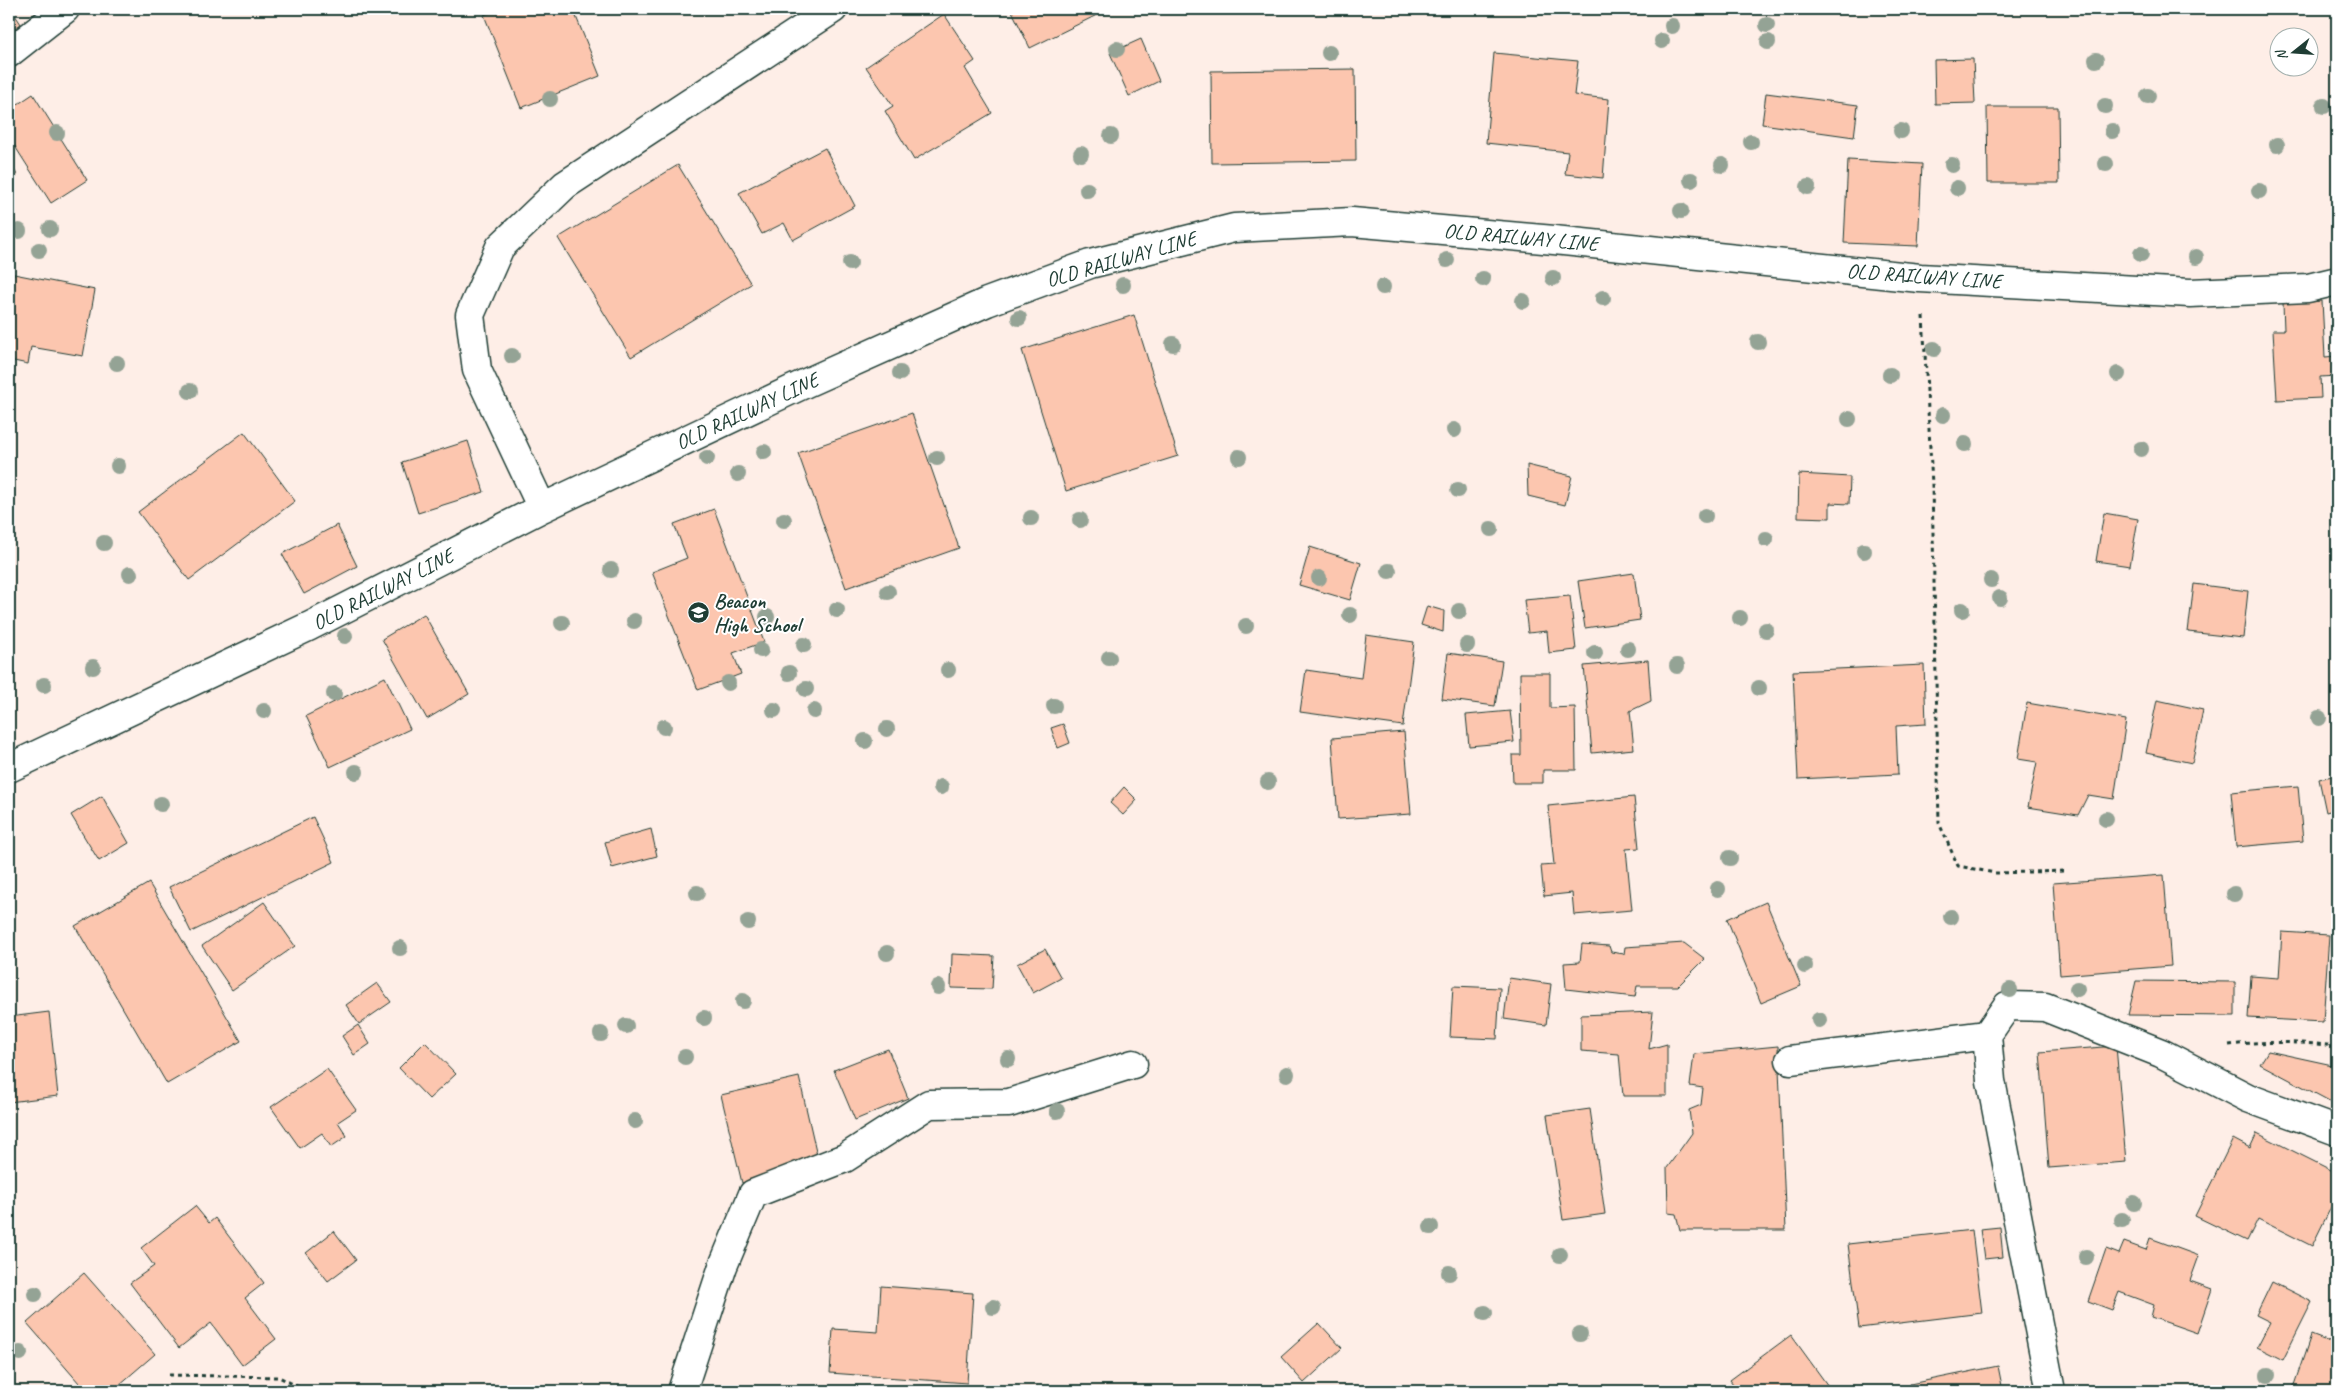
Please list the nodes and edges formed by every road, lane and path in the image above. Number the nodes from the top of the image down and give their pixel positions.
1 (65, 9) edge
2 (833, 9) edge
3 (9, 52) edge
4 (1920, 278) junction
5 (2337, 282) edge
6 (542, 508) junction
7 (9, 768) edge
8 (2066, 871) dead end
9 (1987, 1035) junction
10 (2220, 1046) dead end
11 (2337, 1046) edge
12 (1790, 1060) dead end
13 (1133, 1064) dead end
14 (2337, 1131) edge
15 (169, 1375) dead end
16 (306, 1391) edge
17 (682, 1391) edge
18 (2051, 1391) edge

1 - 3 street
2 - 6 street
4 - 5 street, OLD RAILWAY LINE
4 - 6 street, OLD RAILWAY LINE
4 - 8 path
6 - 7 street, OLD RAILWAY LINE
9 - 12 street
9 - 14 street
9 - 18 street
10 - 11 path
13 - 17 street
15 - 16 path

